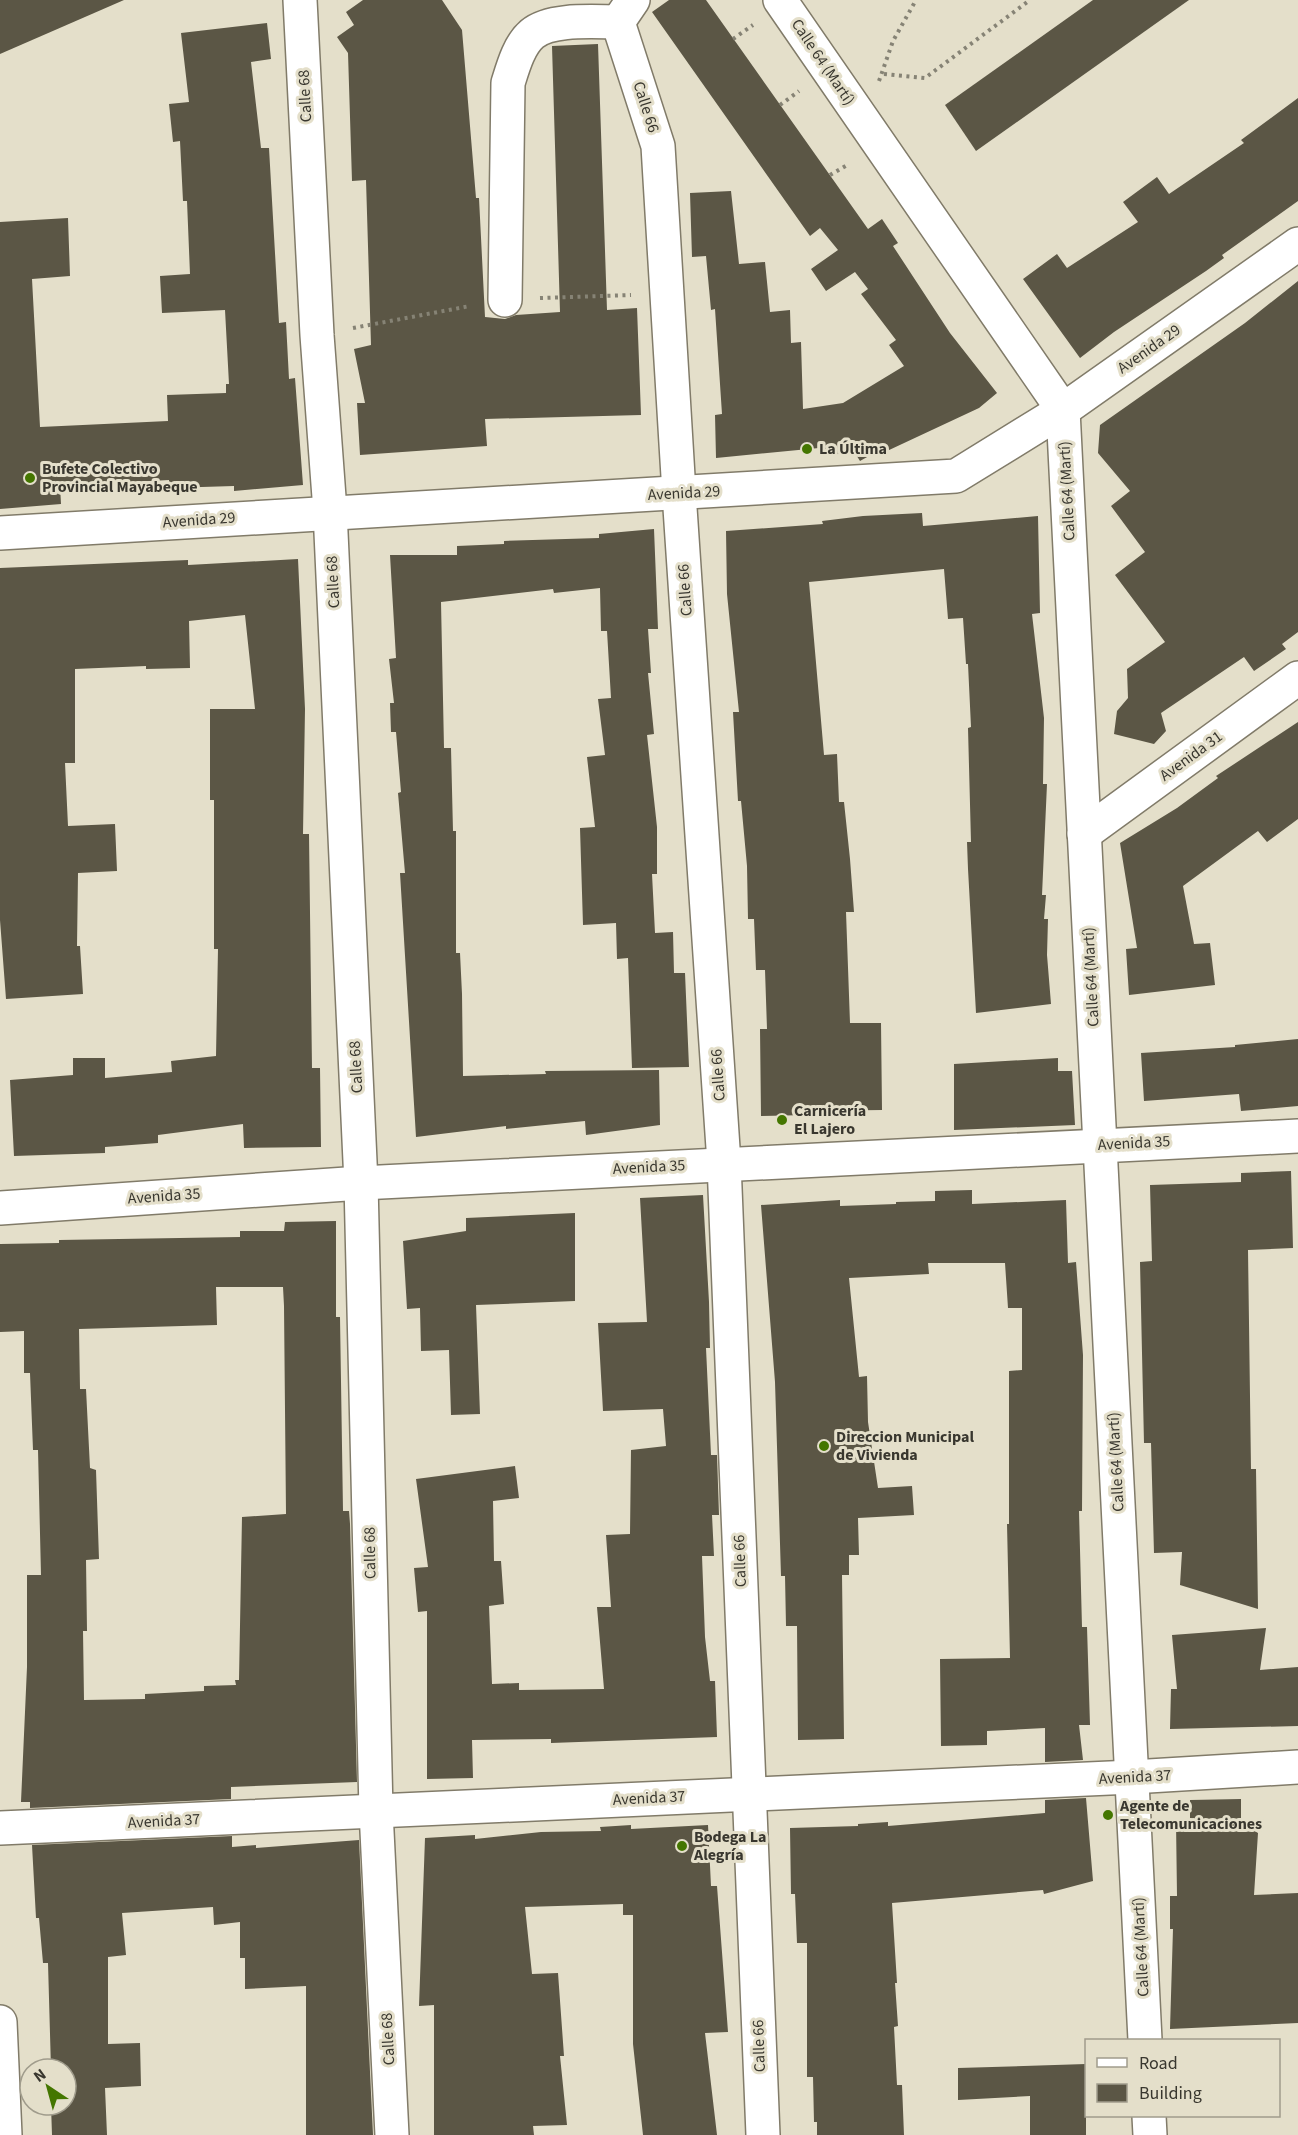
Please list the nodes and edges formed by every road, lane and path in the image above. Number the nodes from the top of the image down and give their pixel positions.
1 (300, 0) edge
2 (780, 0) edge
3 (916, 0) edge
4 (1030, 0) edge
5 (626, 11) edge
6 (884, 74) junction
7 (858, 114) junction
8 (1298, 244) edge
9 (505, 300) dead end
10 (1063, 410) junction
11 (679, 493) junction
12 (330, 512) junction
13 (0, 533) edge
14 (1298, 678) edge
15 (1084, 834) junction
16 (1298, 1136) edge
17 (1100, 1145) junction
18 (724, 1163) junction
19 (361, 1182) junction
20 (0, 1208) edge
21 (1298, 1767) edge
22 (1132, 1778) junction
23 (750, 1794) junction
24 (376, 1811) junction
25 (0, 1828) edge
26 (0, 2022) edge
27 (1145, 2039) edge
28 (1149, 2117) edge
29 (5, 2135) edge
30 (392, 2135) edge
31 (763, 2135) edge
32 (1150, 2135) edge

1 - 12 street, Calle 68
2 - 7 street, Calle 64 (Martí)
3 - 6 path
4 - 6 path
5 - 9 street
5 - 11 street, Calle 66
6 - 7 path
7 - 10 street, Calle 64 (Martí)
8 - 10 street, Avenida 29
10 - 11 street, Avenida 29
10 - 15 street, Calle 64 (Martí)
11 - 12 street, Avenida 29
11 - 18 street, Calle 66
12 - 13 street, Avenida 29
12 - 19 street, Calle 68
14 - 15 street, Avenida 31
15 - 17 street, Calle 64 (Martí)
16 - 17 street, Avenida 35
17 - 18 street, Avenida 35
17 - 22 street, Calle 64 (Martí)
18 - 19 street, Avenida 35
18 - 23 street, Calle 66
19 - 20 street, Avenida 35
19 - 24 street, Calle 68
21 - 22 street, Avenida 37
22 - 23 street, Avenida 37
22 - 27 street, Calle 64 (Martí)
23 - 24 street, Avenida 37
23 - 31 street, Calle 66
24 - 25 street, Avenida 37
24 - 30 street, Calle 68
26 - 29 street
28 - 32 street

